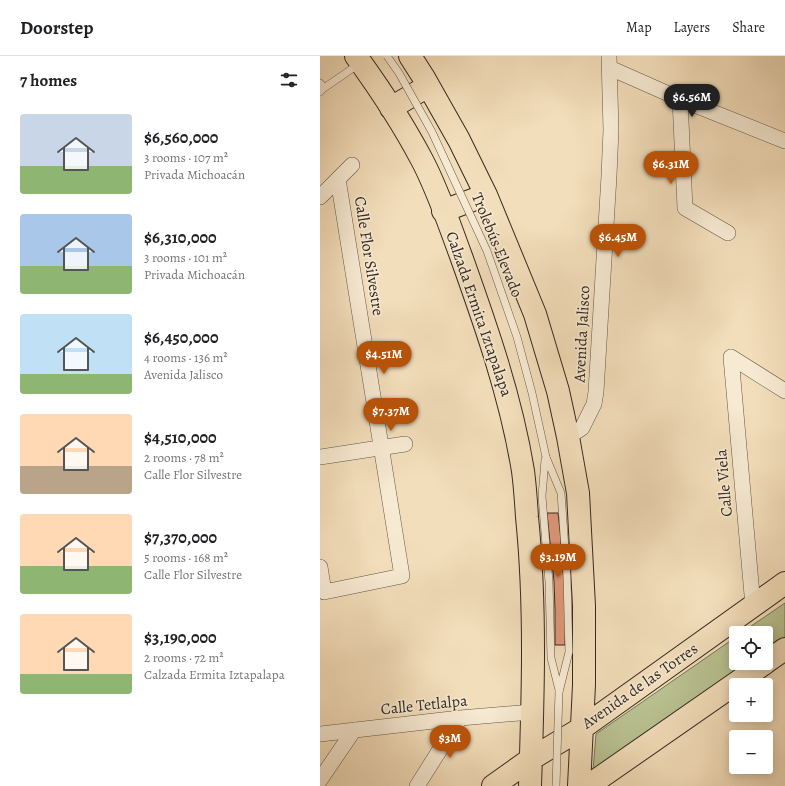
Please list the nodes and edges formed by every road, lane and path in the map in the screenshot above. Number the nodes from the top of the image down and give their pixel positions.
1 (387, 56) edge
2 (410, 56) edge
3 (358, 59) edge
4 (609, 62) edge
5 (428, 86) junction
6 (321, 88) edge
7 (680, 99) junction
8 (391, 108) junction
9 (785, 141) edge
10 (352, 165) dead end
11 (338, 178) junction
12 (486, 195) junction
13 (320, 197) edge
14 (443, 210) junction
15 (728, 233) dead end
16 (785, 392) edge
17 (568, 437) junction
18 (405, 444) dead end
19 (382, 447) junction
20 (320, 457) edge
21 (546, 457) junction
22 (320, 567) edge
23 (785, 583) edge
24 (753, 606) junction
25 (785, 649) edge
26 (773, 657) edge
27 (755, 670) edge
28 (559, 692) junction
29 (532, 712) junction
30 (460, 718) junction
31 (582, 728) junction
32 (354, 730) junction
33 (320, 734) edge
34 (531, 759) junction
35 (320, 780) edge
36 (417, 786) edge
37 (493, 786) edge
38 (530, 786) edge
39 (556, 786) edge
40 (579, 786) edge
41 (588, 786) edge

1 - 21 lane, Trolebús Elevado, bridge
2 - 5 main road
3 - 6 lane
3 - 8 main road, Calzada Ermita Iztapalapa
4 - 7 street
4 - 17 street, Avenida Jalisco
5 - 8 main road
5 - 12 main road
7 - 9 street
7 - 15 street
8 - 14 main road, Calzada Ermita Iztapalapa
10 - 11 street
11 - 13 street
11 - 19 street, Calle Flor Silvestre
12 - 14 main road
12 - 17 main road
14 - 29 main road, Calzada Ermita Iztapalapa
16 - 24 street, Calle Viela
17 - 31 main road
18 - 19 street
19 - 20 street
19 - 22 street, Calle Flor Silvestre
21 - 28 lane, Trolebús Elevado
21 - 28 lane, Trolebús Elevado
23 - 24 main road, Avenida de las Torres
24 - 31 main road, Avenida de las Torres
25 - 26 main road
27 - 41 main road
28 - 39 lane, Trolebús Elevado, bridge
29 - 30 street, Calle Tetlalpa
29 - 34 main road, Calzada Ermita Iztapalapa
30 - 32 street, Calle Tetlalpa
30 - 36 street
31 - 34 main road, Avenida de las Torres
31 - 40 main road
32 - 33 street, Calle Tetlalpa
32 - 35 street
34 - 37 main road, Avenida de las Torres
34 - 38 main road, Calzada Ermita Iztapalapa

